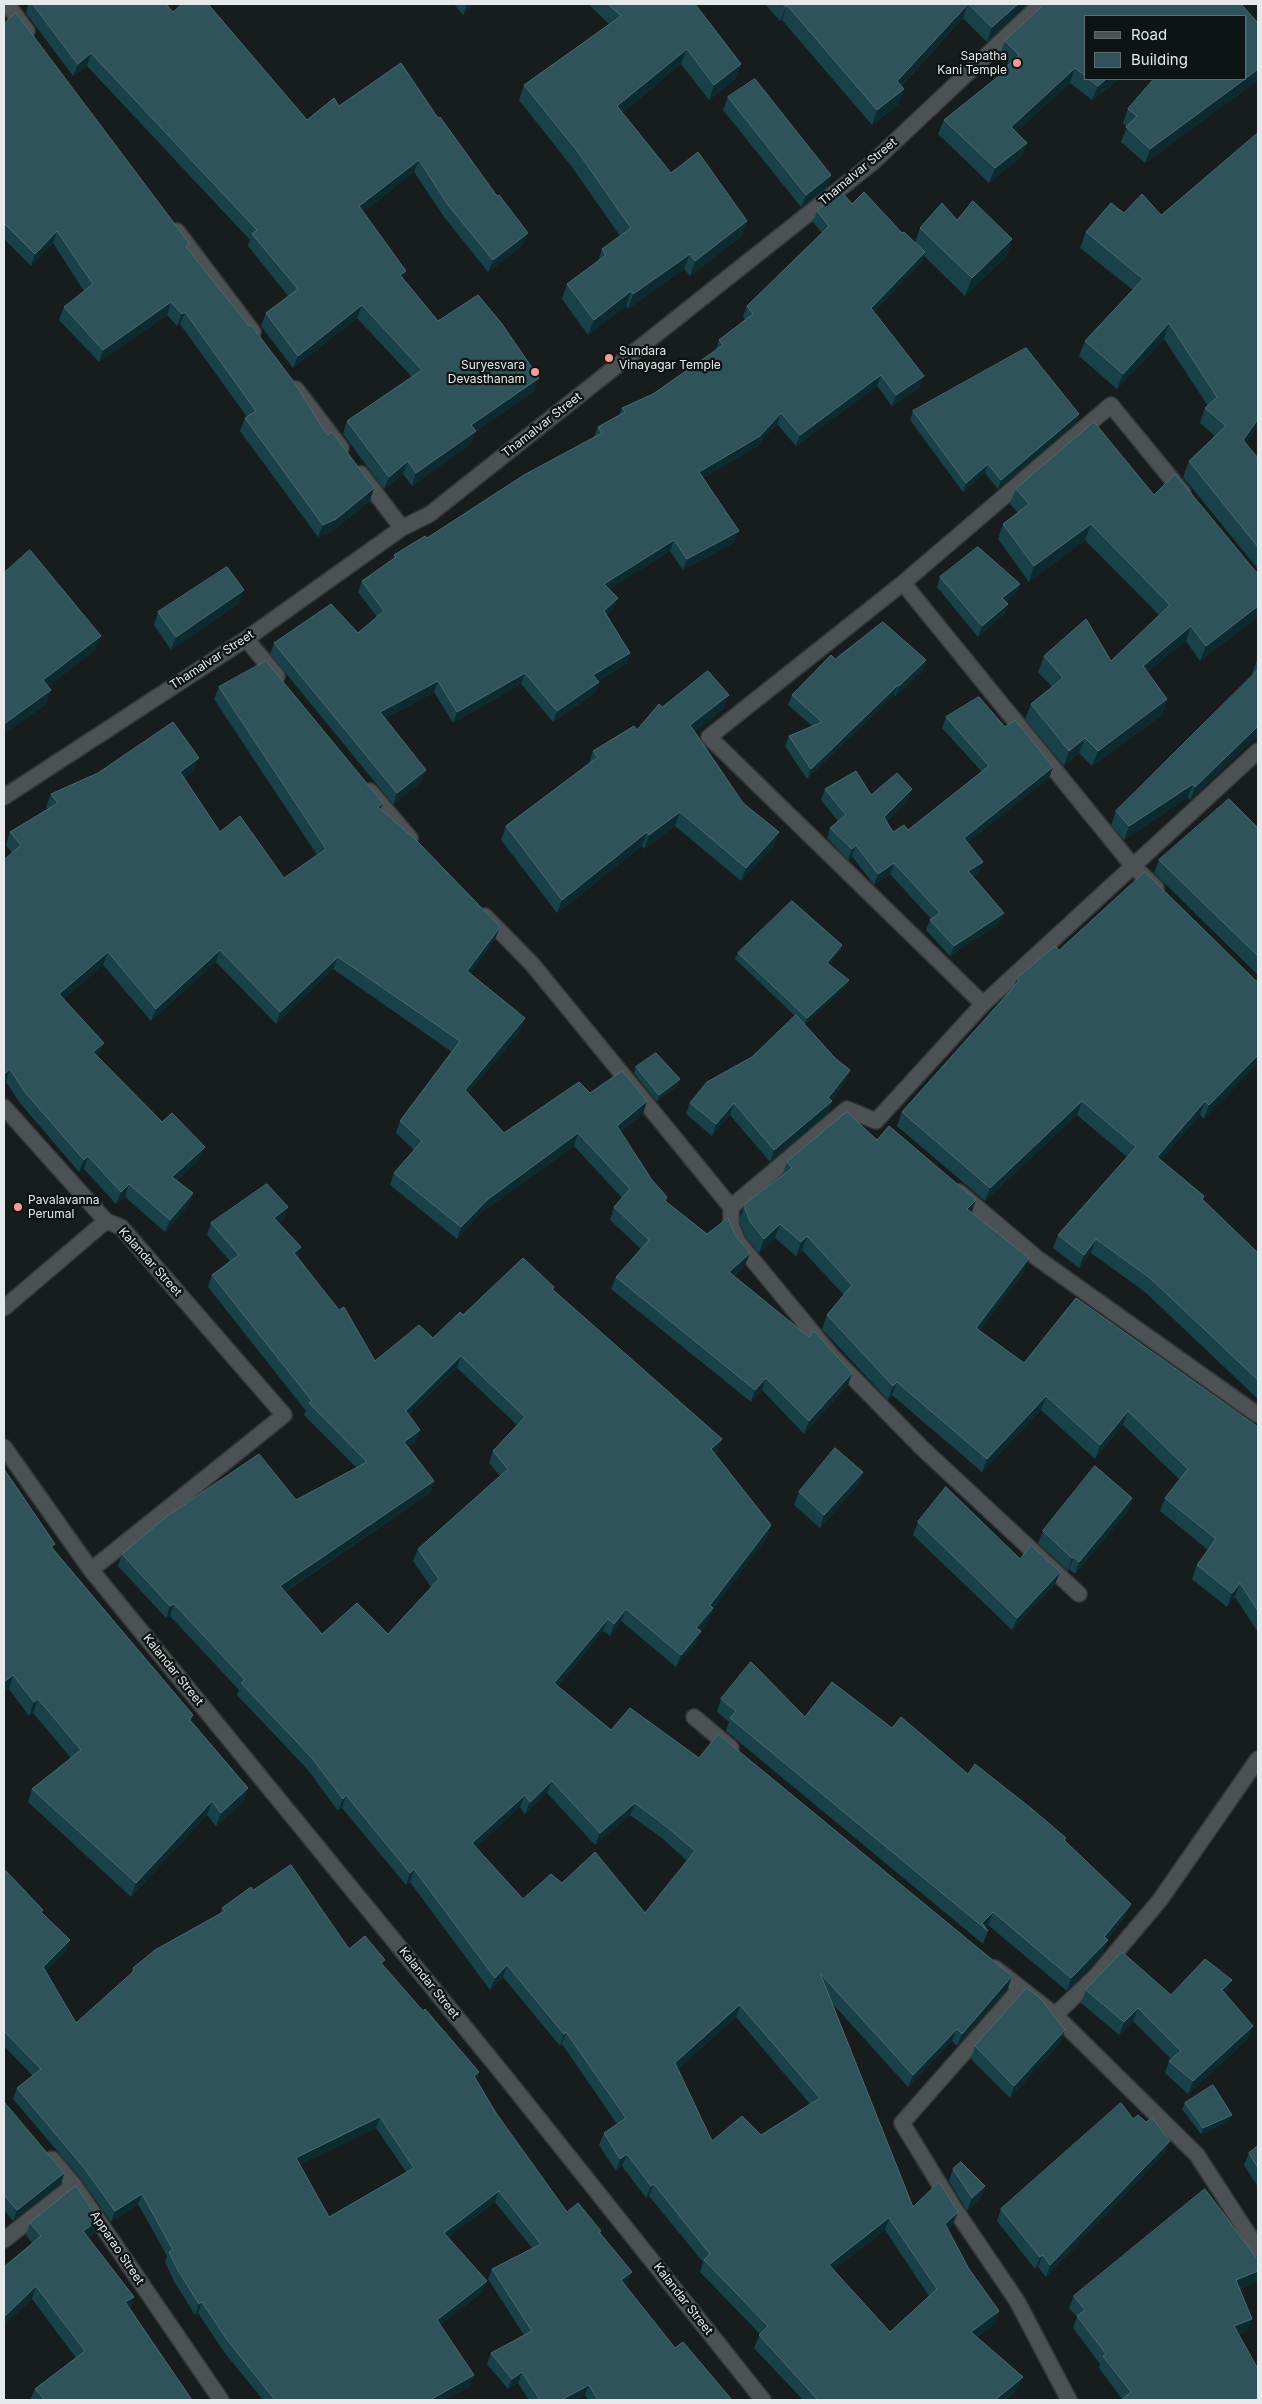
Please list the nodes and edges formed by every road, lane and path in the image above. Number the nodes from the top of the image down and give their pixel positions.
1 (7, 4) edge
2 (1041, 4) edge
3 (36, 44) edge
4 (167, 219) edge
5 (264, 346) edge
6 (288, 378) edge
7 (1193, 505) edge
8 (402, 528) junction
9 (903, 583) junction
10 (246, 638) junction
11 (288, 691) edge
12 (1258, 751) edge
13 (361, 780) edge
14 (4, 796) edge
15 (418, 846) edge
16 (1132, 865) junction
17 (1167, 899) edge
18 (478, 909) edge
19 (983, 1004) junction
20 (4, 1107) edge
21 (876, 1121) junction
22 (890, 1134) edge
23 (949, 1184) edge
24 (730, 1207) junction
25 (106, 1221) junction
26 (4, 1308) edge
27 (1258, 1415) edge
28 (4, 1447) edge
29 (91, 1570) junction
30 (1079, 1594) dead end
31 (694, 1717) dead end
32 (740, 1755) edge
33 (1258, 1759) edge
34 (982, 1957) edge
35 (1020, 1988) junction
36 (1055, 2015) junction
37 (42, 2148) edge
38 (74, 2185) junction
39 (4, 2240) edge
40 (1258, 2249) edge
41 (221, 2400) edge
42 (763, 2400) edge
43 (1069, 2400) edge

1 - 3 street
2 - 8 street, Thamalvar Street
4 - 5 street
6 - 8 street
7 - 9 street
8 - 10 street, Thamalvar Street
9 - 16 street
9 - 19 street
10 - 11 street
10 - 14 street, Thamalvar Street
12 - 16 street
13 - 15 street
16 - 17 street
16 - 19 street
18 - 24 street
19 - 21 street
20 - 25 street, Kalandar Street
21 - 22 street
21 - 24 street
23 - 27 street
24 - 30 street
25 - 26 street, Kalandar Street
25 - 29 street, Kalandar Street
28 - 29 street, Kalandar Street
29 - 42 street, Kalandar Street
31 - 32 street
33 - 36 street
34 - 35 street
35 - 36 street
35 - 43 street
36 - 40 street
37 - 38 street, Apparao Street
38 - 39 street
38 - 41 street, Apparao Street

